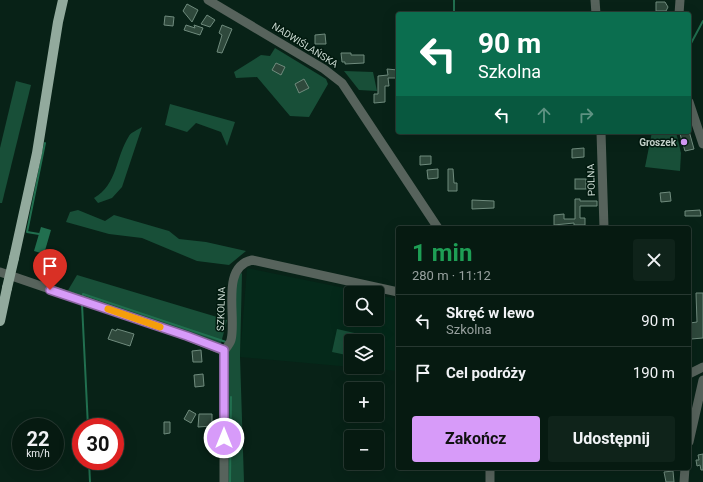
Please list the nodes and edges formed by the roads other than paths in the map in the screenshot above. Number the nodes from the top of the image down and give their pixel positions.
1 (63, 0) edge
2 (208, 0) edge
3 (595, 0) edge
4 (680, 0) edge
5 (596, 12) edge
6 (679, 12) edge
7 (691, 108) edge
8 (601, 134) edge
9 (703, 144) edge
10 (437, 226) edge
11 (604, 226) edge
12 (0, 272) edge
13 (396, 292) edge
14 (0, 321) edge
15 (224, 350) junction
16 (703, 367) edge
17 (691, 373) edge
18 (703, 380) edge
19 (691, 433) edge
20 (490, 470) edge
21 (685, 470) edge
22 (224, 482) edge
23 (490, 482) edge
24 (684, 482) edge

1 - 14 main road, bridge
2 - 10 street, NADWIŚLAŃSKA
3 - 5 street
4 - 6 street
7 - 9 street
8 - 11 street, POLNA
12 - 15 street, SZKOLNA
13 - 15 street, SZKOLNA
15 - 22 street
16 - 17 street
18 - 19 street
20 - 23 street
21 - 24 street

